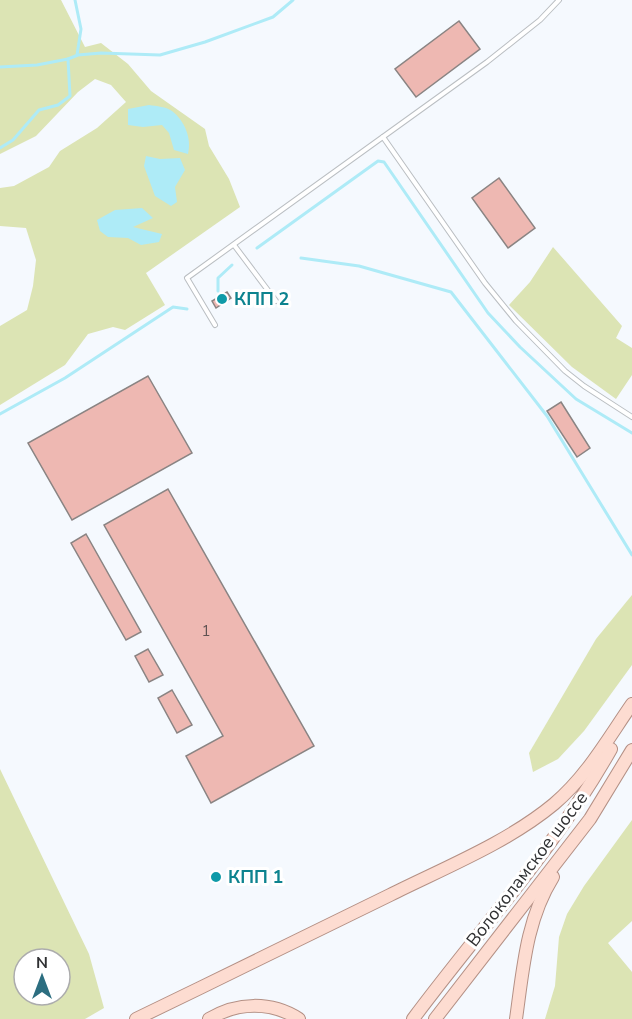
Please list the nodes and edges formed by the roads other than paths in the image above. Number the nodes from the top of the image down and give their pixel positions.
1 (559, 0) edge
2 (384, 137) junction
3 (234, 245) junction
4 (276, 302) dead end
5 (215, 326) dead end
6 (632, 417) edge
7 (632, 704) edge
8 (632, 711) edge
9 (632, 750) edge
10 (610, 788) junction
11 (136, 1019) edge
12 (209, 1019) edge
13 (299, 1019) edge
14 (413, 1019) edge
15 (435, 1019) edge
16 (516, 1019) edge

1 - 2 lane
2 - 3 lane
2 - 6 lane
3 - 4 lane
3 - 5 lane
7 - 11 main road
8 - 14 main road, Волоколамское шоссе
9 - 10 main road
10 - 15 main road, Волоколамское шоссе
10 - 16 main road
12 - 13 main road

